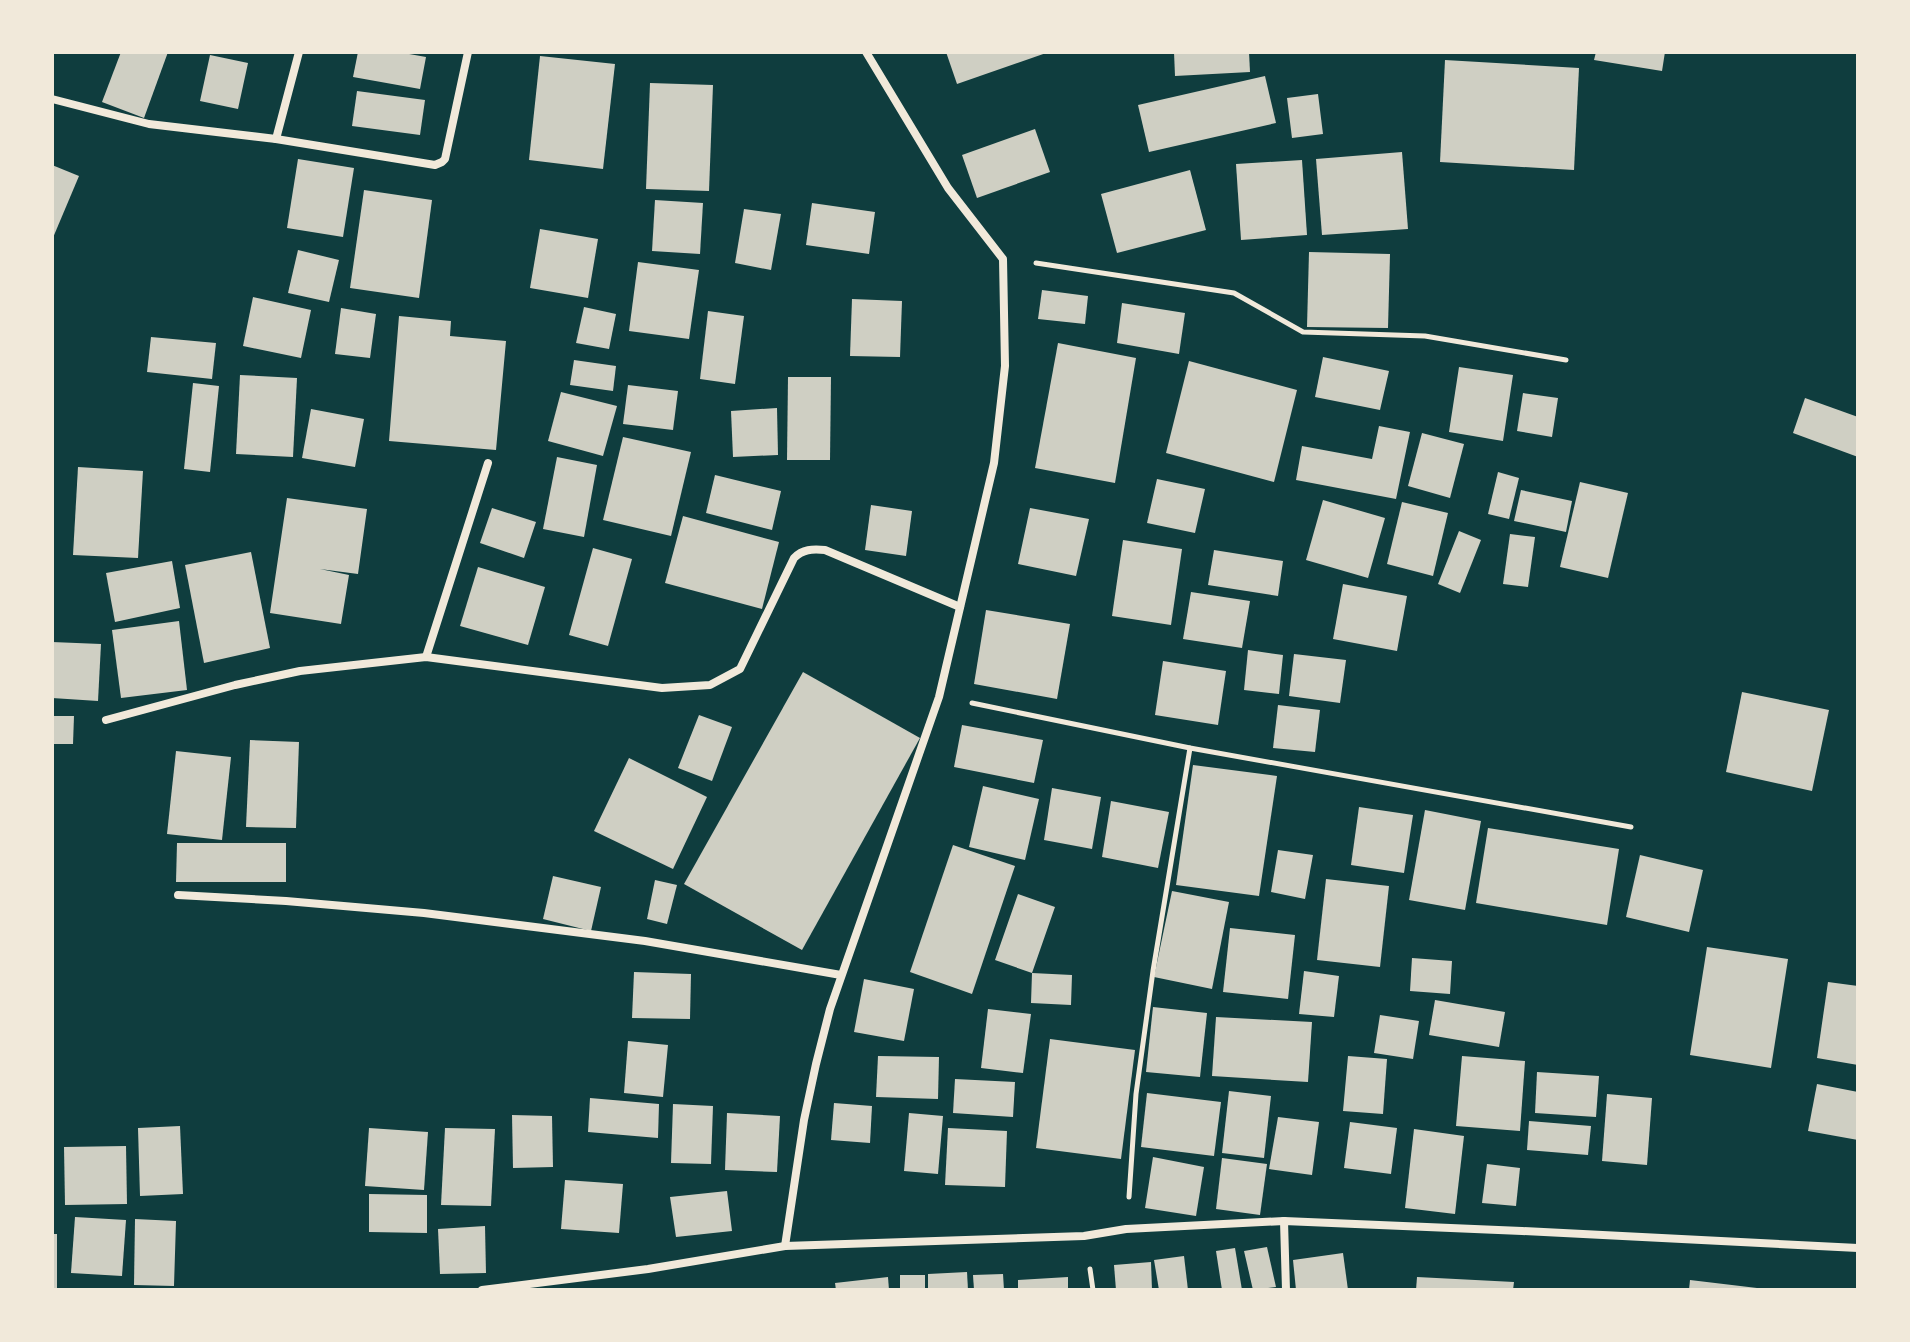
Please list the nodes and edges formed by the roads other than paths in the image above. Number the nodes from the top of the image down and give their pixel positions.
1 (299, 52) edge
2 (468, 52) edge
3 (866, 52) edge
4 (52, 99) edge
5 (276, 139) junction
6 (488, 463) dead end
7 (960, 607) junction
8 (426, 657) junction
9 (106, 720) dead end
10 (178, 895) dead end
11 (841, 975) junction
12 (1284, 1221) junction
13 (785, 1246) junction
14 (1858, 1248) edge
15 (482, 1290) edge
16 (1286, 1290) edge

1 - 5 street
2 - 5 street
3 - 7 street
4 - 5 street
6 - 8 street
7 - 8 street
7 - 11 street
8 - 9 street
10 - 11 street
11 - 13 street
12 - 13 street
12 - 14 street
12 - 16 street
13 - 15 street

